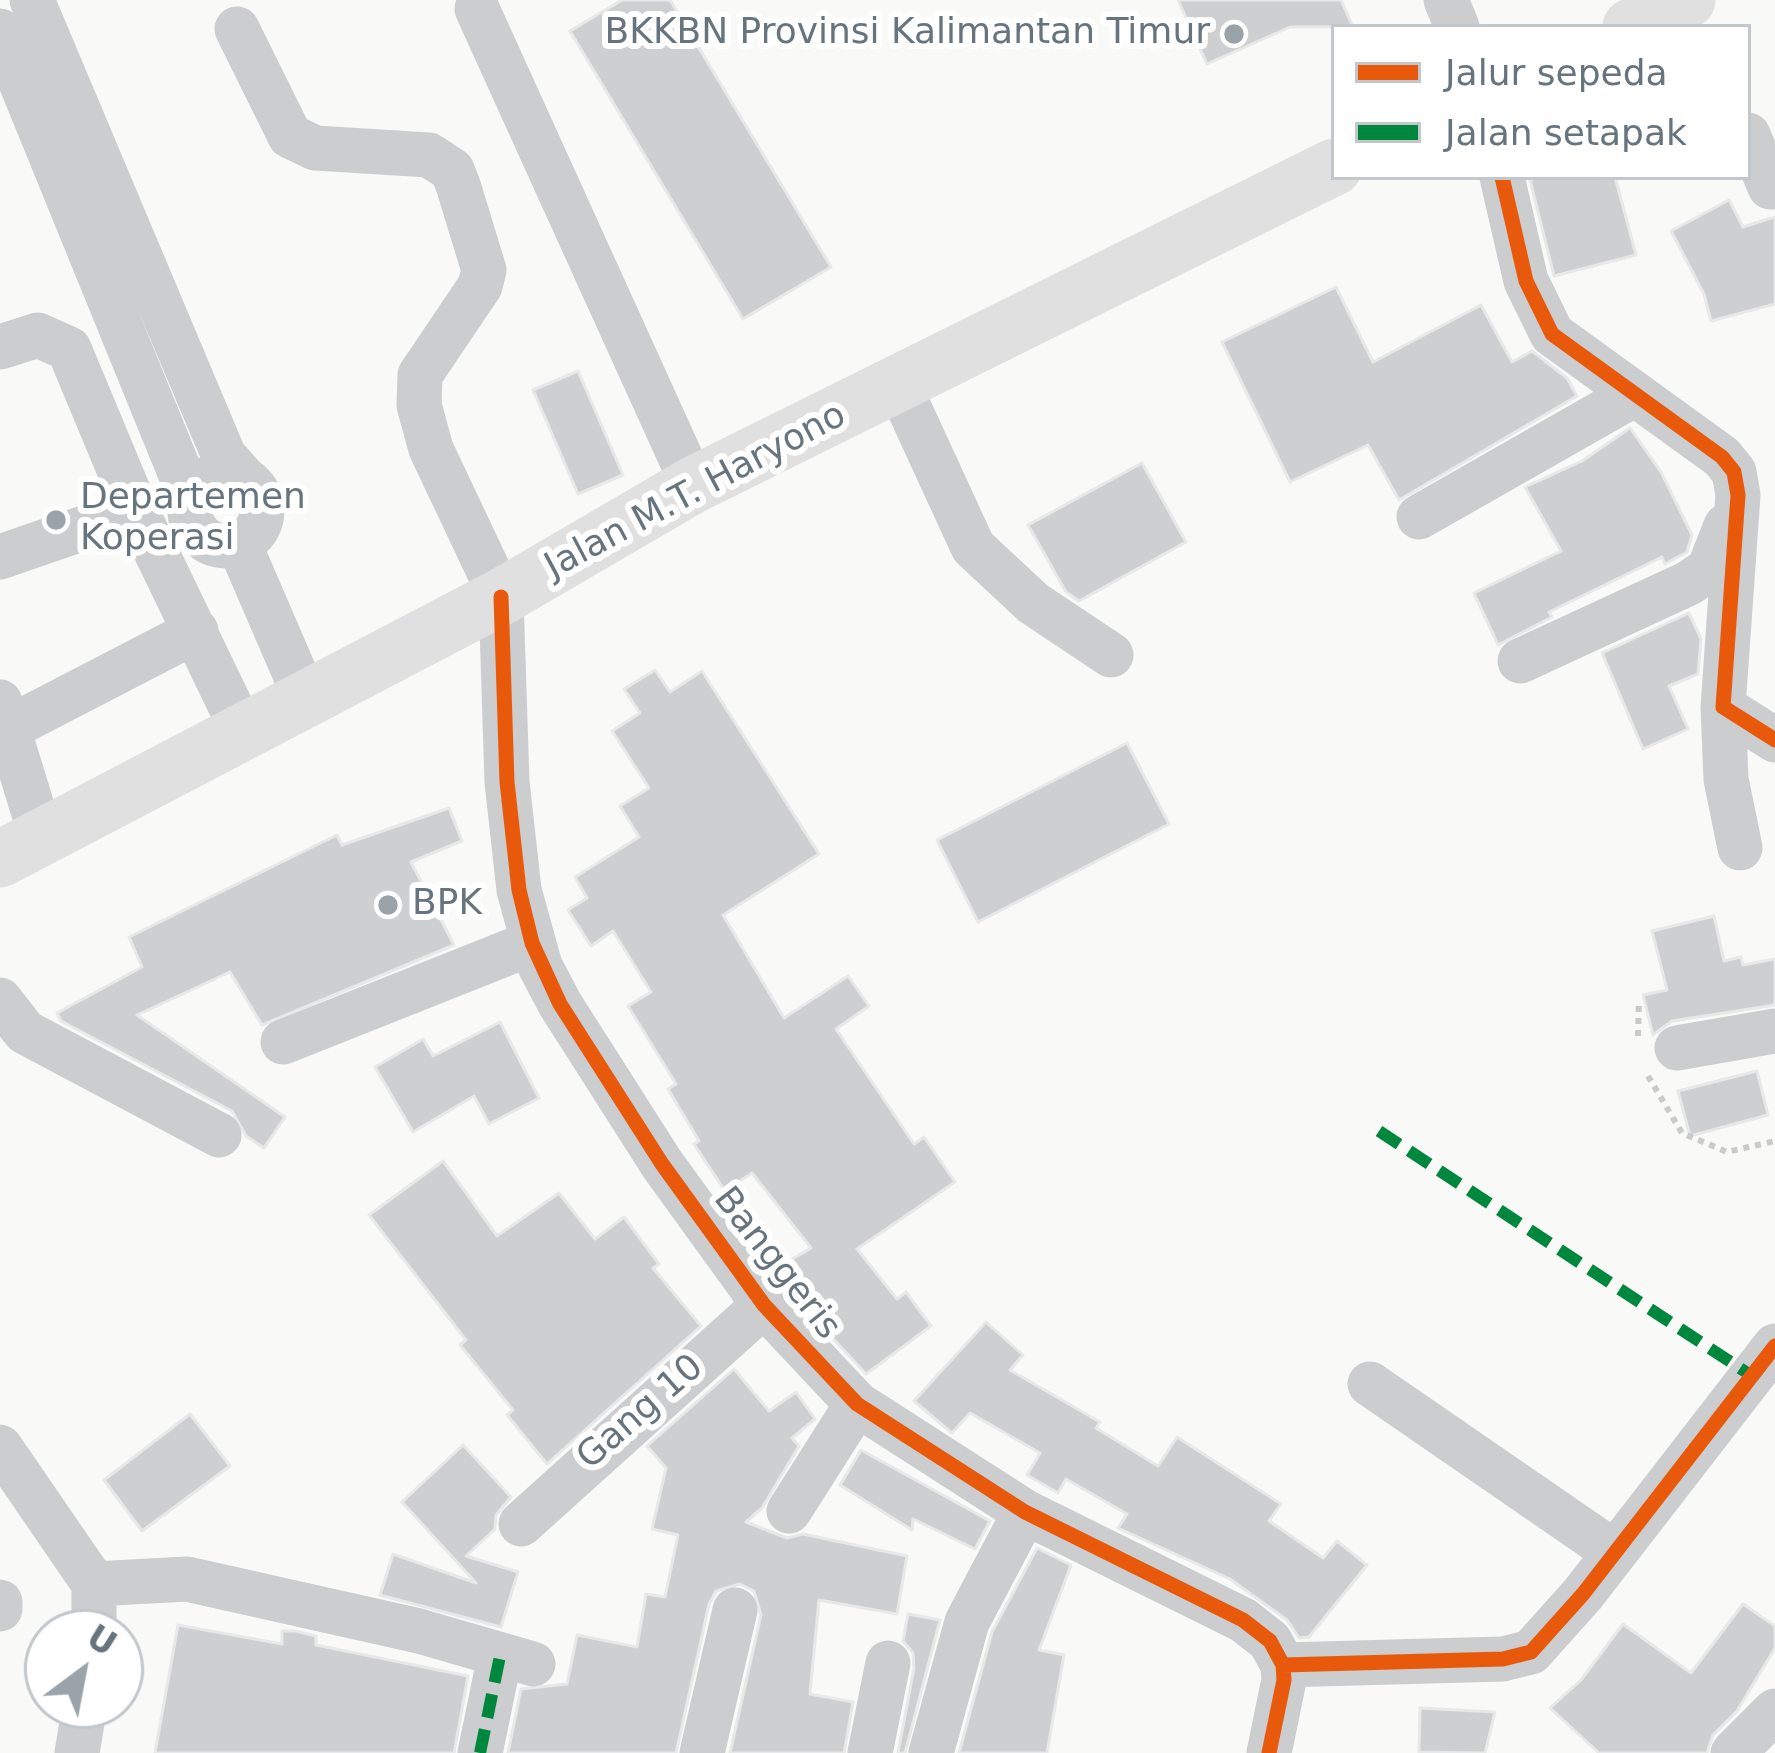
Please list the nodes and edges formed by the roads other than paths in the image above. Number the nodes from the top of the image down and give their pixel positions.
1 (32, 0) edge
2 (1688, 0) edge
3 (477, 9) dead end
4 (1637, 24) edge
5 (237, 29) dead end
6 (0, 31) edge
7 (1751, 143) edge
8 (1331, 169) edge
9 (1503, 180) edge
10 (1770, 187) dead end
11 (0, 346) edge
12 (899, 386) junction
13 (1635, 394) junction
14 (234, 467) junction
15 (693, 485) junction
16 (1738, 495) junction
17 (190, 497) junction
18 (136, 510) junction
19 (1419, 517) dead end
20 (239, 544) junction
21 (0, 557) edge
22 (501, 597) junction
23 (196, 631) junction
24 (1111, 656) dead end
25 (1520, 662) dead end
26 (305, 697) junction
27 (1723, 706) junction
28 (4, 715) edge
29 (242, 730) junction
30 (1775, 740) edge
31 (21, 848) edge
32 (1740, 848) dead end
33 (532, 943) junction
34 (0, 1000) edge
35 (1775, 1030) edge
36 (283, 1042) dead end
37 (1651, 1049) road end
38 (220, 1135) dead end
39 (764, 1305) junction
40 (1775, 1346) edge
41 (1370, 1384) dead end
42 (857, 1404) junction
43 (0, 1447) edge
44 (790, 1511) dead end
45 (1025, 1512) junction
46 (521, 1524) dead end
47 (1614, 1552) junction
48 (94, 1584) junction
49 (94, 1609) edge
50 (735, 1610) dead end
51 (888, 1663) dead end
52 (1283, 1665) junction
53 (1775, 1711) edge
54 (480, 1753) edge
55 (703, 1753) edge
56 (870, 1753) edge
57 (931, 1753) edge
58 (1269, 1753) edge
59 (1733, 1753) edge

1 - 14 street
2 - 4 main road
3 - 15 street
5 - 22 street
6 - 17 street
7 - 10 street
8 - 12 main road, Jalan M.T. Haryono
9 - 13 street
11 - 18 street
12 - 15 main road, Jalan M.T. Haryono
12 - 24 street
13 - 16 street
13 - 19 street
14 - 17 street
14 - 20 street
15 - 22 main road, Jalan M.T. Haryono
16 - 25 street
16 - 27 street
17 - 20 street
18 - 21 street
18 - 23 street
20 - 26 street
22 - 26 main road, Jalan M.T. Haryono
22 - 33 street, Banggeris
23 - 28 street
23 - 29 street
26 - 29 main road, Jalan M.T. Haryono
27 - 30 street
27 - 32 street
28 - 31 street
29 - 31 main road, Jalan M.T. Haryono
33 - 36 street
33 - 39 street, Banggeris
34 - 38 street
35 - 37 street
39 - 42 street, Banggeris
39 - 46 street, Gang 10
40 - 47 street
41 - 47 street
42 - 44 street
42 - 45 street, Banggeris
43 - 48 street
45 - 52 street, Banggeris
45 - 57 street
47 - 52 street
48 - 49 street
48 - 54 street
50 - 55 street
51 - 56 street
52 - 58 street
53 - 59 street

